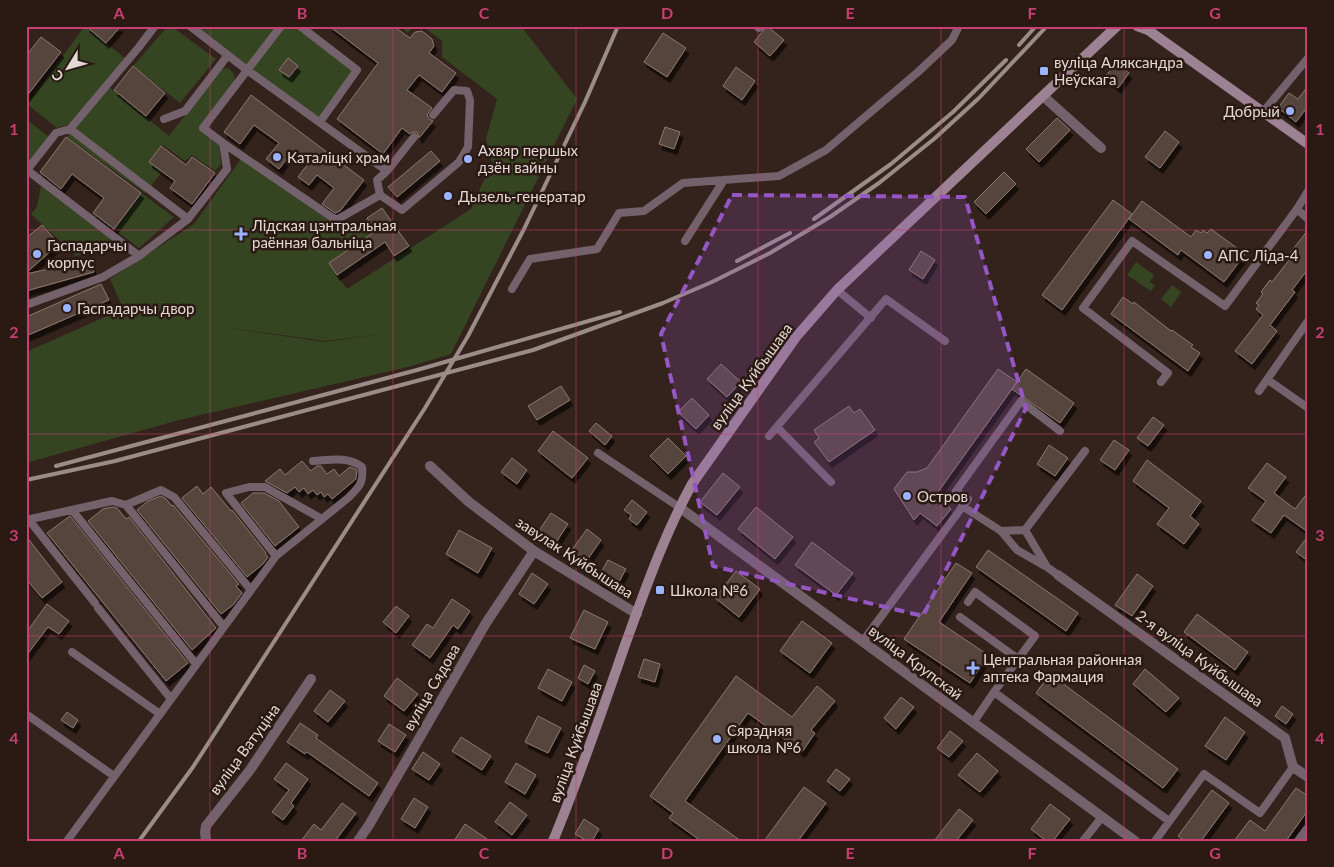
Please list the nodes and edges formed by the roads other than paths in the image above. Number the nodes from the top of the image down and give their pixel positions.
1 (155, 26) edge
2 (190, 26) edge
3 (281, 26) edge
4 (300, 26) edge
5 (959, 26) edge
6 (1138, 26) edge
7 (1111, 28) edge
8 (228, 55) junction
9 (1308, 58) edge
10 (247, 70) junction
11 (1043, 96) junction
12 (1263, 112) junction
13 (433, 115) dead end
14 (164, 119) dead end
15 (320, 122) junction
16 (70, 129) junction
17 (414, 137) dead end
18 (223, 143) junction
19 (1308, 144) edge
20 (1101, 148) dead end
21 (387, 171) junction
22 (724, 180) junction
23 (1308, 191) edge
24 (380, 194) junction
25 (1297, 209) junction
26 (188, 219) junction
27 (1308, 219) edge
28 (685, 241) dead end
29 (139, 256) junction
30 (512, 290) dead end
31 (837, 290) junction
32 (26, 305) edge
33 (870, 318) junction
34 (1308, 321) edge
35 (945, 342) dead end
36 (1268, 380) junction
37 (1161, 382) dead end
38 (1260, 391) dead end
39 (1308, 408) edge
40 (777, 427) junction
41 (1060, 431) dead end
42 (768, 436) dead end
43 (1085, 451) dead end
44 (598, 453) dead end
45 (313, 461) dead end
46 (430, 466) dead end
47 (831, 482) dead end
48 (126, 505) junction
49 (962, 506) junction
50 (679, 507) junction
51 (72, 510) junction
52 (322, 519) junction
53 (27, 520) edge
54 (1025, 530) junction
55 (1001, 531) junction
56 (534, 551) junction
57 (276, 556) junction
58 (1047, 567) junction
59 (1058, 575) joint
60 (251, 590) junction
61 (968, 602) dead end
62 (636, 614) junction
63 (960, 617) dead end
64 (224, 627) junction
65 (862, 641) junction
66 (72, 652) dead end
67 (1018, 659) junction
68 (196, 664) junction
69 (312, 679) dead end
70 (994, 692) junction
71 (171, 699) junction
72 (26, 714) edge
73 (160, 714) junction
74 (973, 723) junction
75 (1293, 767) junction
76 (114, 776) junction
77 (1308, 777) edge
78 (1102, 817) junction
79 (1169, 821) junction
80 (1308, 829) edge
81 (206, 840) edge
82 (67, 841) edge
83 (358, 841) edge
84 (553, 841) edge
85 (1082, 841) edge
86 (1135, 841) edge
87 (1155, 841) edge
88 (1299, 841) edge

1 - 16 lane
2 - 8 lane
3 - 10 lane
4 - 15 lane
5 - 22 lane
6 - 12 main road
7 - 11 main road, вуліца Куйбышава
8 - 10 lane
8 - 14 lane
9 - 12 lane
10 - 15 lane
10 - 18 lane
11 - 20 street
11 - 31 main road, вуліца Куйбышава
12 - 19 main road
13 - 24 lane
15 - 21 lane
16 - 26 lane
16 - 29 lane
17 - 21 lane
18 - 24 lane
18 - 26 lane
21 - 24 lane
22 - 28 lane
22 - 30 lane
23 - 25 lane
25 - 27 lane
25 - 37 lane
26 - 29 lane
29 - 32 lane
31 - 33 lane
31 - 50 main road, вуліца Куйбышава
33 - 35 lane
33 - 40 lane
34 - 36 lane
36 - 38 lane
36 - 39 lane
40 - 42 lane
40 - 47 lane
41 - 49 lane
43 - 54 lane
44 - 50 lane
45 - 52 lane
46 - 56 street, завулак Куйбышава
48 - 51 lane
48 - 60 lane
48 - 64 lane
49 - 55 lane
49 - 65 lane
50 - 62 main road, вуліца Куйбышава
50 - 65 street, вуліца Крупскай
51 - 53 lane
51 - 68 lane
52 - 57 lane
52 - 57 lane
53 - 71 lane
54 - 55 lane
54 - 58 lane
55 - 58 lane
56 - 62 street, завулак Куйбышава
56 - 83 street, вуліца Сядова
57 - 60 lane
58 - 59 lane
59 - 75 street, 2-я вуліца Куйбышава
60 - 64 lane
61 - 67 lane
62 - 84 main road, вуліца Куйбышава
63 - 67 lane
64 - 68 lane
65 - 74 street, вуліца Крупскай
66 - 73 lane
67 - 70 lane
68 - 71 lane
69 - 81 street, вуліца Ватуціна
70 - 74 lane
70 - 79 lane
71 - 73 lane
72 - 76 lane
73 - 76 lane
74 - 78 street, вуліца Крупскай
75 - 77 street
75 - 79 lane
76 - 82 lane
78 - 85 lane
78 - 86 street, вуліца Крупскай
79 - 87 lane
80 - 88 street

